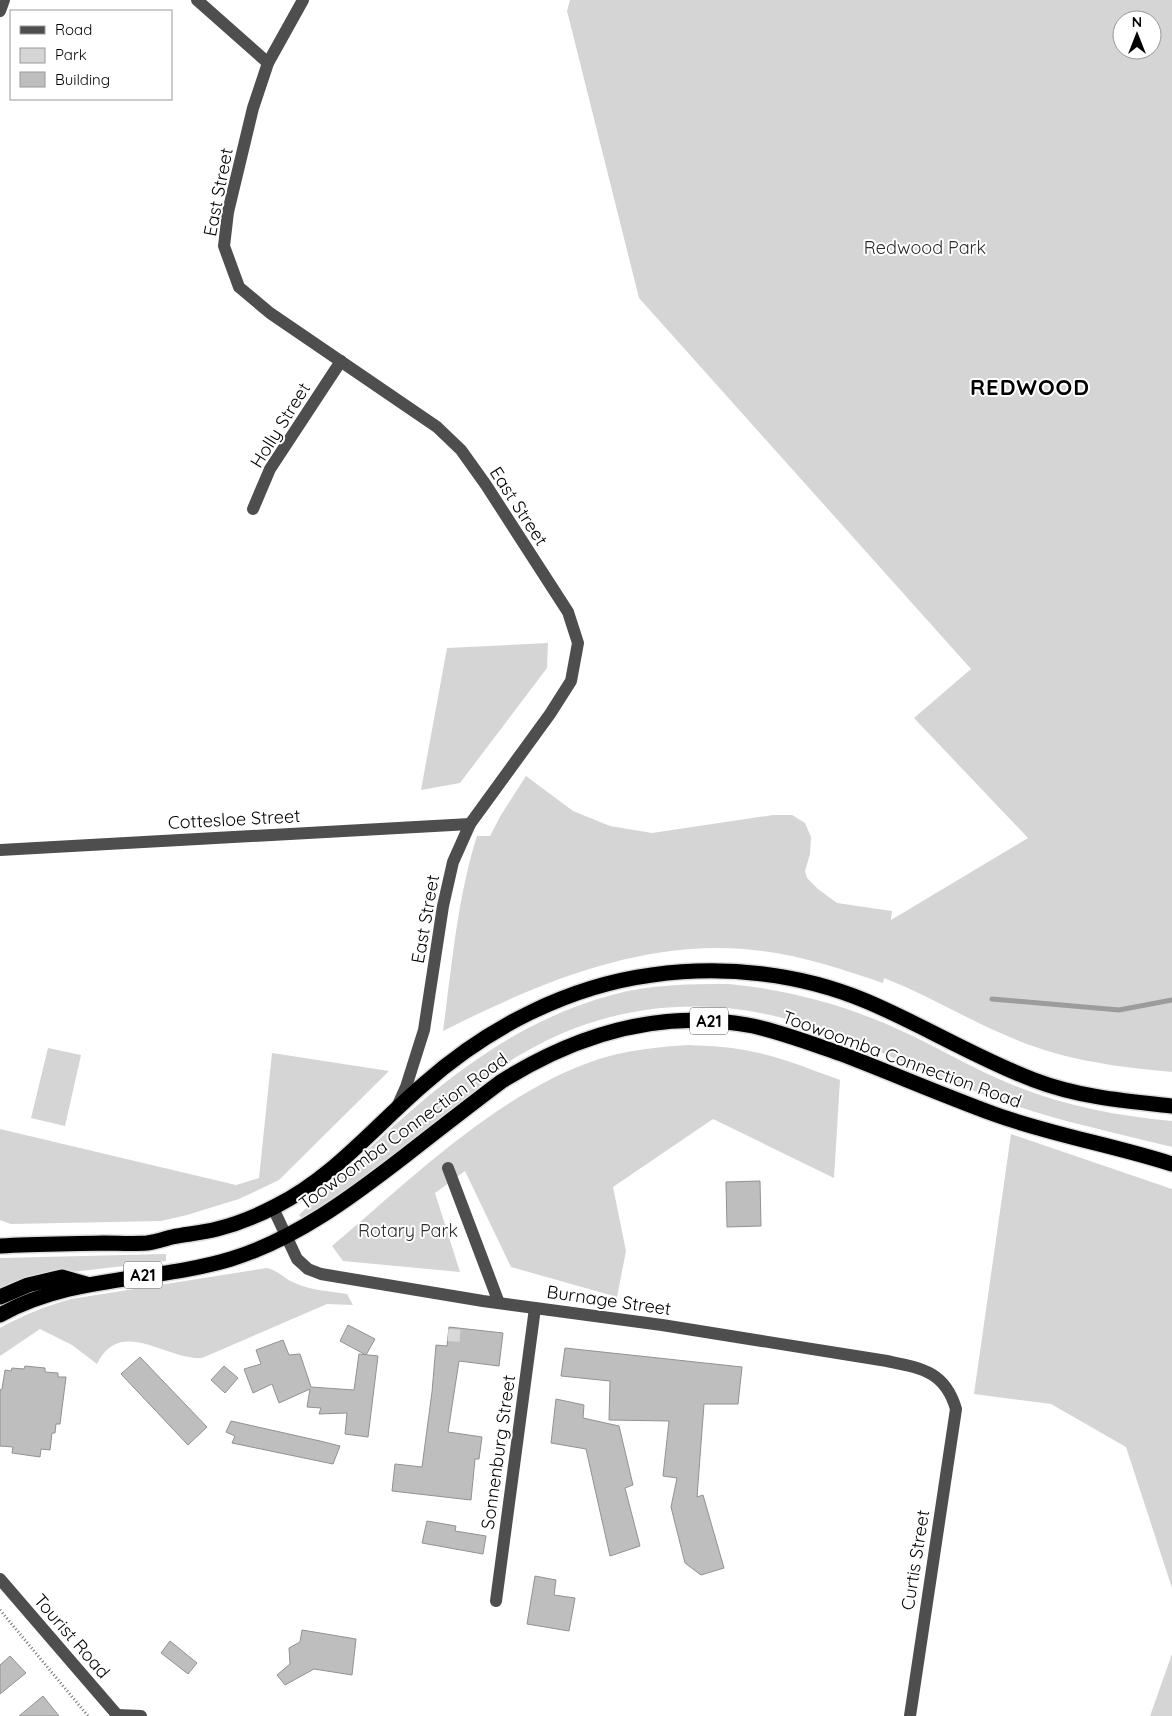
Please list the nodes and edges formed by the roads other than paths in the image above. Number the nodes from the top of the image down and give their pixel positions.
1 (4, 0) edge
2 (197, 0) edge
3 (303, 0) edge
4 (0, 11) edge
5 (268, 63) junction
6 (340, 360) junction
7 (253, 509) dead end
8 (470, 824) junction
9 (0, 850) edge
10 (1172, 1106) edge
11 (396, 1110) junction
12 (1172, 1164) edge
13 (448, 1168) dead end
14 (273, 1208) junction
15 (285, 1236) junction
16 (0, 1246) edge
17 (87, 1285) junction
18 (0, 1297) edge
19 (499, 1303) junction
20 (536, 1308) junction
21 (0, 1315) edge
22 (956, 1409) joint
23 (0, 1579) edge
24 (496, 1601) dead end
25 (117, 1715) edge
26 (142, 1716) edge
27 (910, 1716) edge

1 - 4 street
2 - 5 street
3 - 5 street, East Street
5 - 6 street, East Street
6 - 7 street, Holly Street
6 - 8 street, East Street
8 - 9 street, Cottesloe Street
8 - 11 street, East Street
10 - 11 highway, Toowoomba Connection Road / A21
11 - 14 highway, Toowoomba Connection Road / A21
12 - 15 highway, Toowoomba Connection Road / A21
13 - 19 street
14 - 15 street, Burnage Street
14 - 16 highway, Toowoomba Connection Road / A21
15 - 17 highway, Toowoomba Connection Road / A21
15 - 19 street, Burnage Street
17 - 18 highway
17 - 21 highway, Toowoomba Connection Road / A21
19 - 20 street, Burnage Street
20 - 22 street, Burnage Street
20 - 24 street, Sonnenburg Street
22 - 27 street, Curtis Street
23 - 25 street, Tourist Road
25 - 26 street

